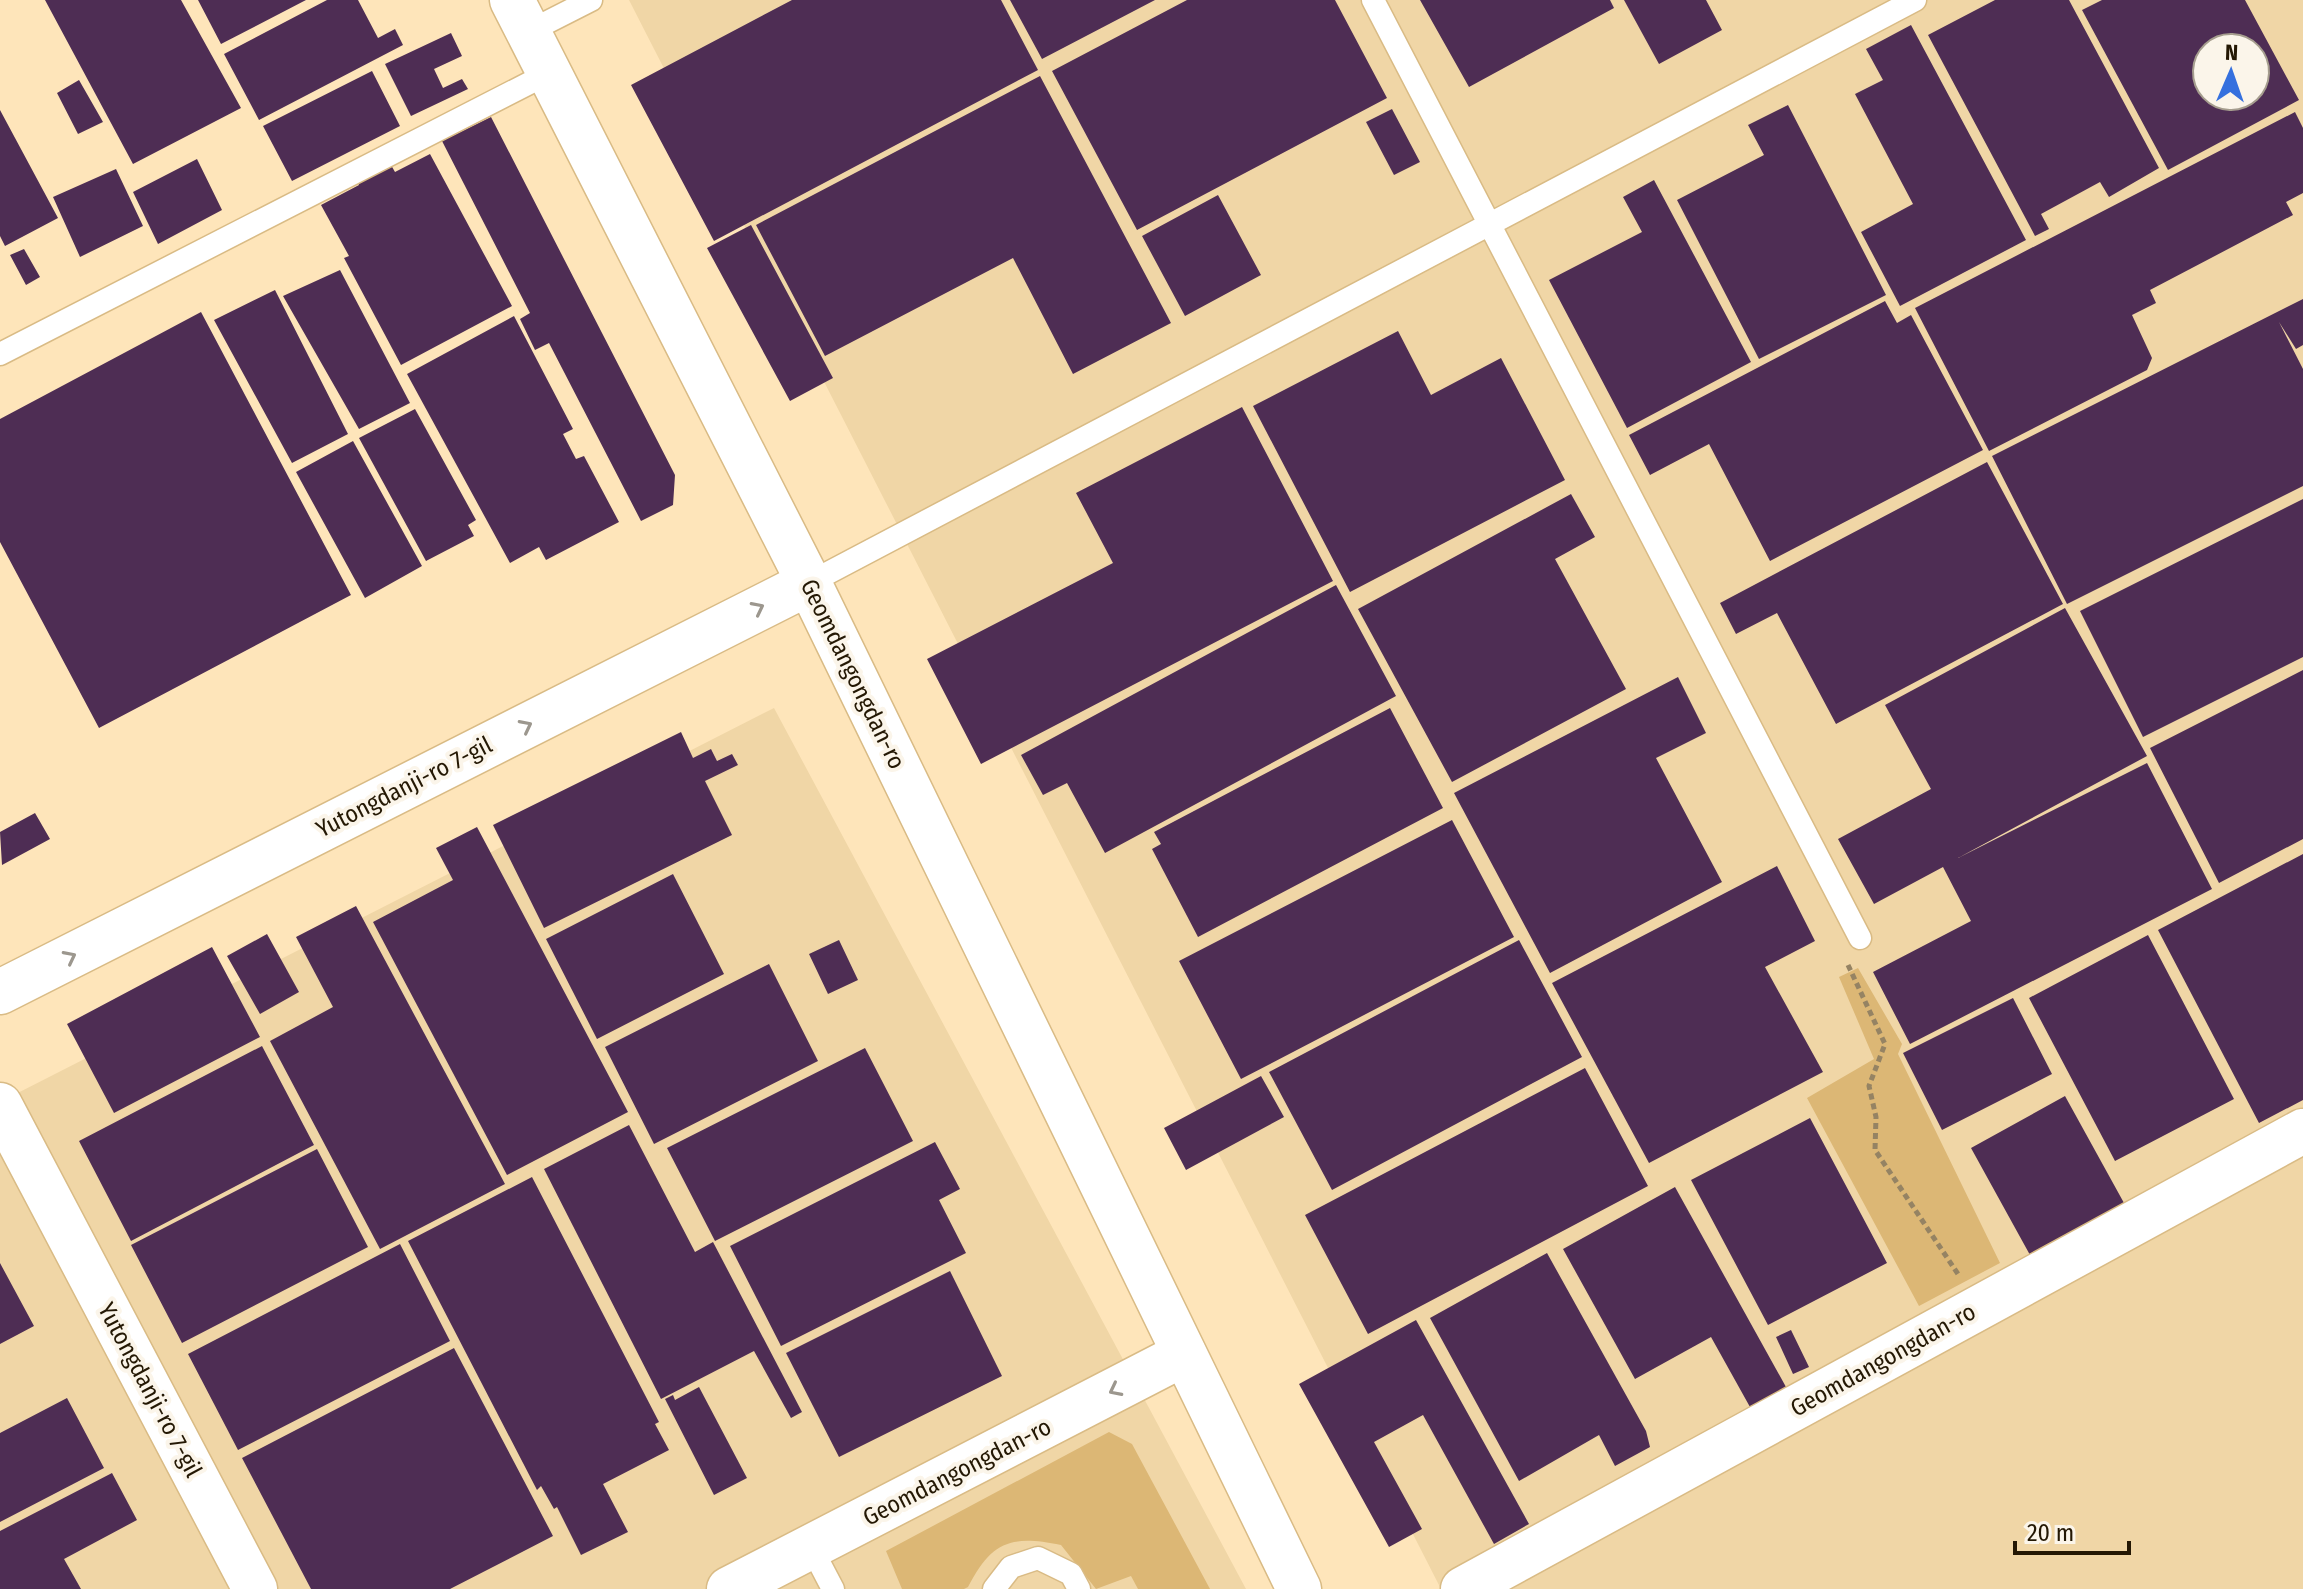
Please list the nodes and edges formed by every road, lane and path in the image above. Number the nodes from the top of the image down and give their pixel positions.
1 (591, 0) edge
2 (1373, 0) edge
3 (1915, 0) edge
4 (520, 16) edge
5 (549, 73) junction
6 (1489, 224) junction
7 (0, 354) edge
8 (809, 583) junction
9 (1860, 938) joint
10 (0, 992) edge
11 (0, 1105) edge
12 (2303, 1131) edge
13 (1978, 1308) junction
14 (1184, 1354) junction
15 (811, 1547) junction
16 (255, 1589) edge
17 (729, 1589) edge
18 (833, 1589) edge
19 (994, 1589) edge
20 (1079, 1589) edge
21 (1299, 1589) edge
22 (1463, 1589) edge

1 - 4 lane
2 - 6 lane
3 - 6 lane
4 - 5 street, Geomdangongdan-ro
5 - 7 lane
5 - 8 street, Geomdangongdan-ro
6 - 8 lane
6 - 9 lane
10 -> 8 street, Yutongdanji-ro 7-gil
8 - 14 street, Geomdangongdan-ro
9 - 13 path
11 - 16 street, Yutongdanji-ro 7-gil
12 - 13 street, Geomdangongdan-ro
13 - 22 street, Geomdangongdan-ro
14 -> 15 street, Geomdangongdan-ro
14 - 21 street, Geomdangongdan-ro
15 - 17 street, Geomdangongdan-ro
15 - 18 lane
19 - 20 lane

